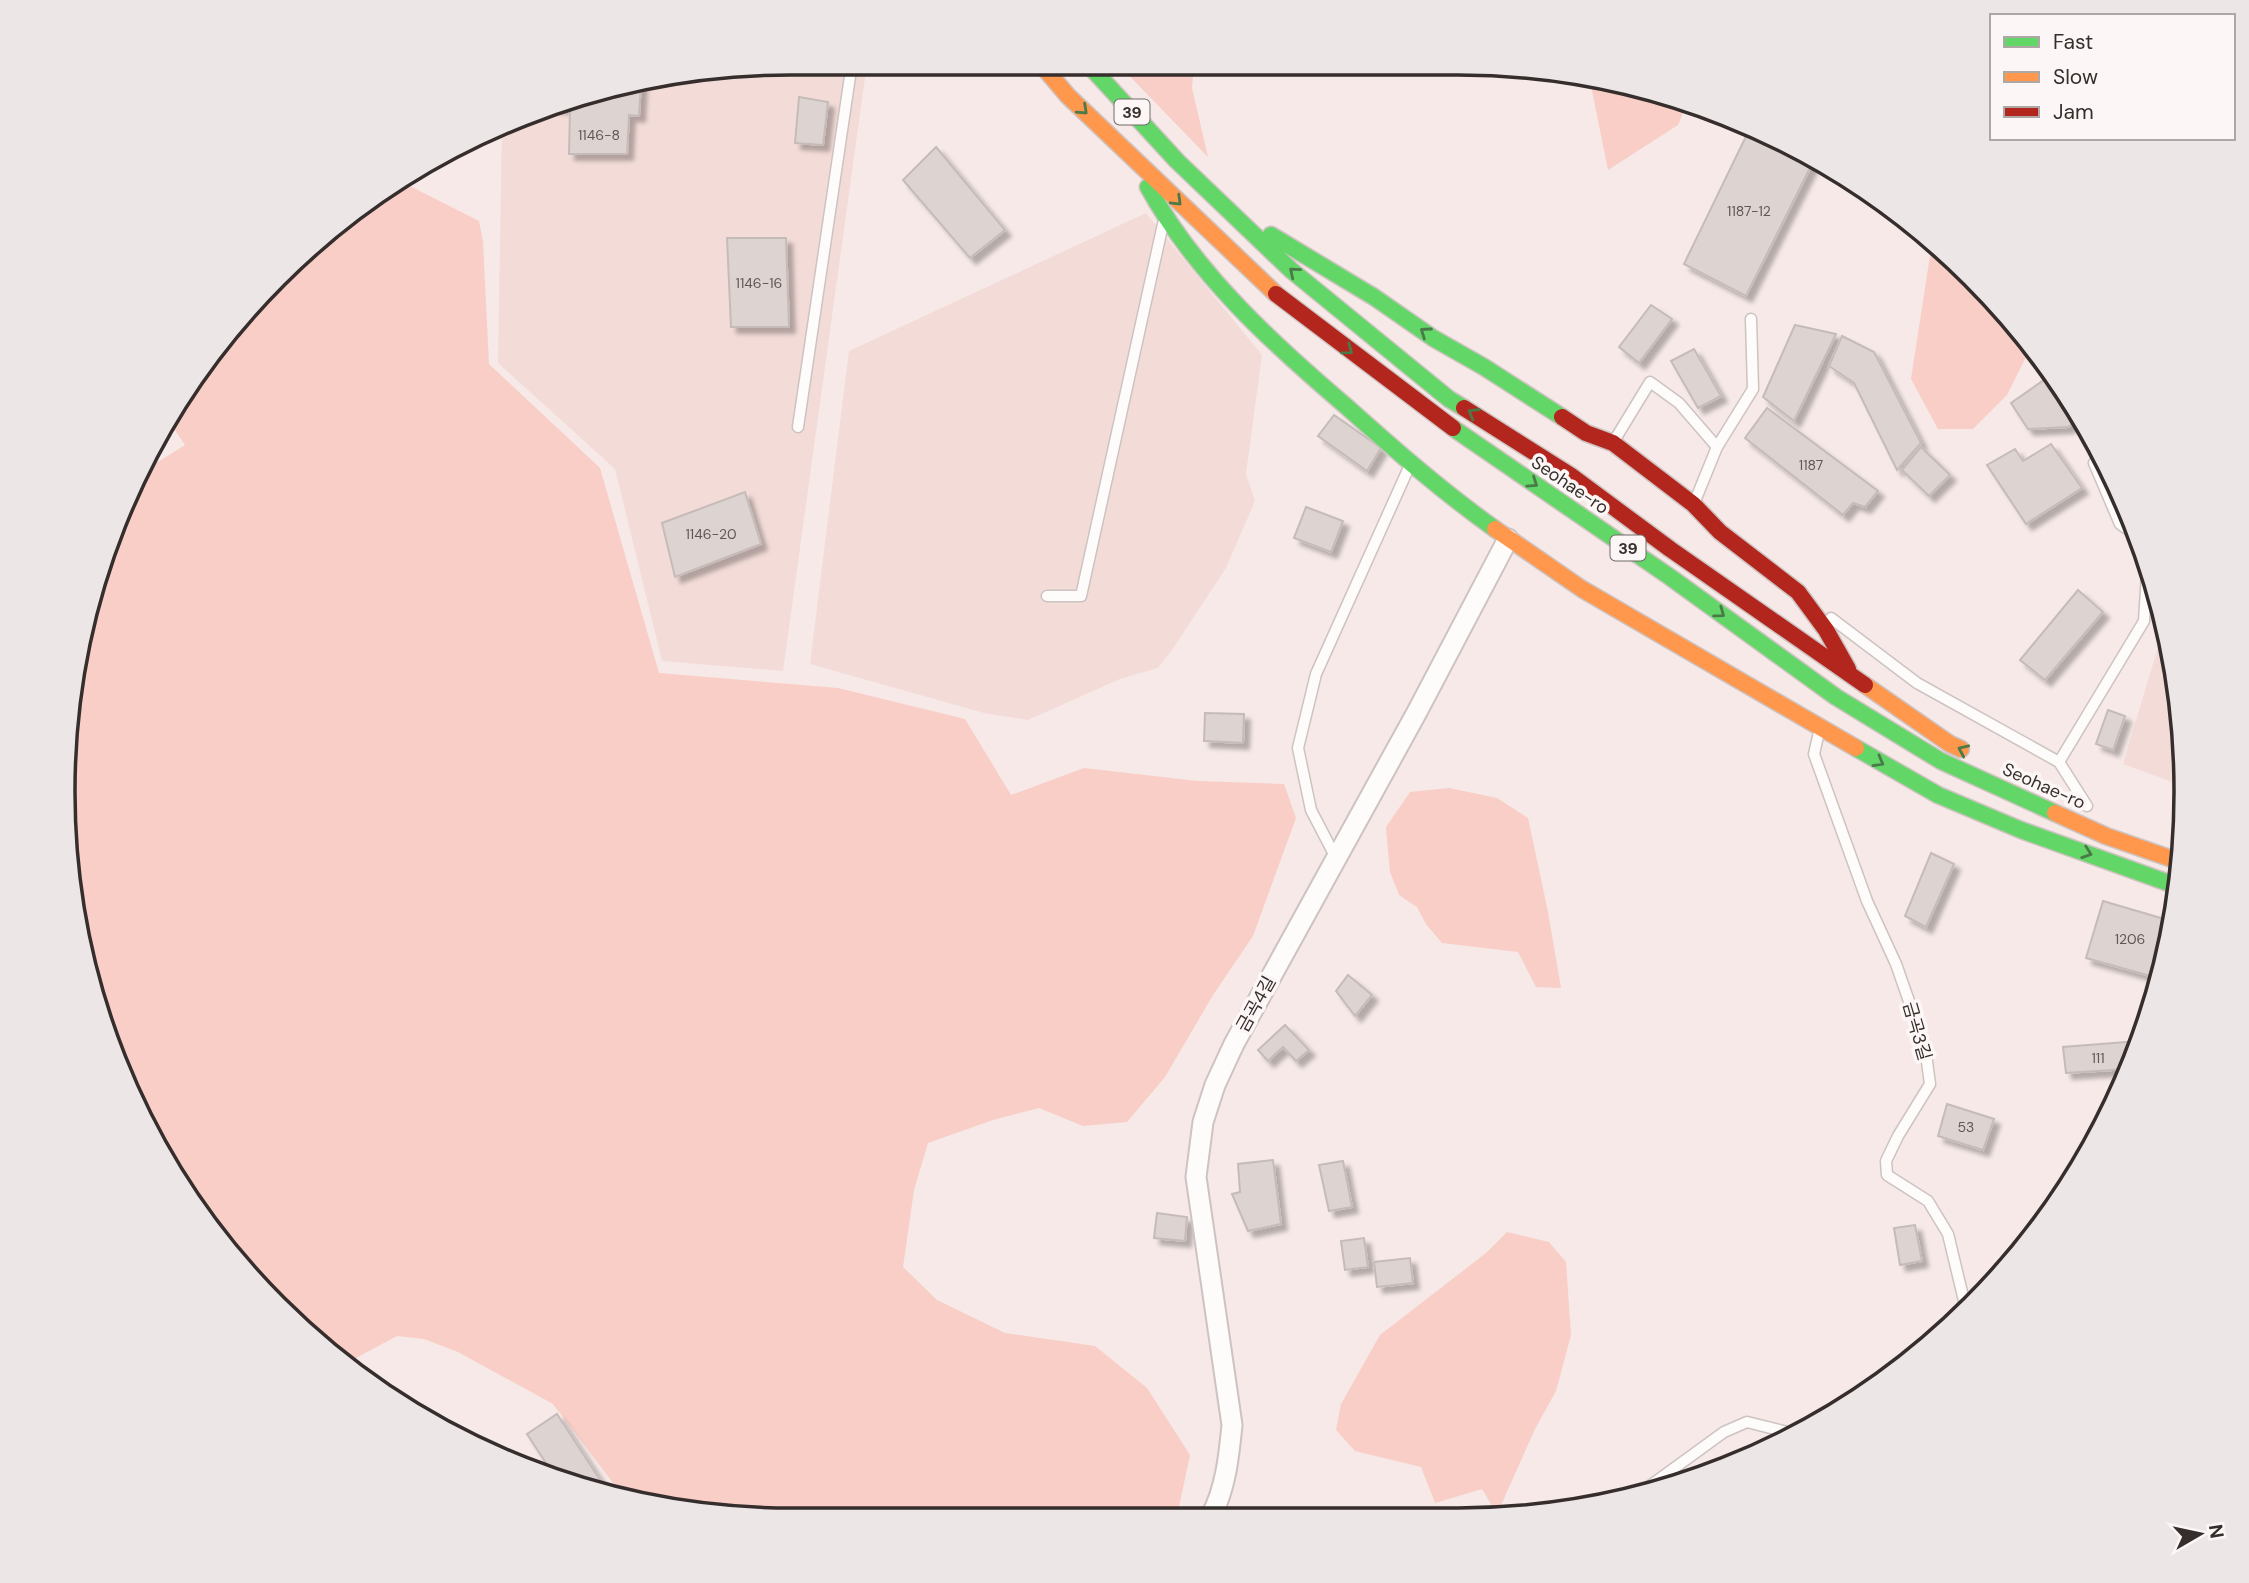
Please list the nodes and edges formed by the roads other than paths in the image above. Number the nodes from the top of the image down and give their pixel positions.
1 (850, 75) edge
2 (1050, 75) edge
3 (1098, 75) edge
4 (1129, 153) junction
5 (1228, 210) junction
6 (1164, 216) junction
7 (1751, 319) dead end
8 (798, 427) dead end
9 (1613, 443) junction
10 (1717, 447) junction
11 (1410, 463) junction
12 (2095, 466) edge
13 (1693, 504) junction
14 (2122, 526) edge
15 (1508, 539) junction
16 (1798, 592) junction
17 (2146, 595) edge
18 (1047, 596) dead end
19 (1853, 677) junction
20 (1820, 728) junction
21 (1975, 755) dead end
22 (2059, 762) junction
23 (2062, 794) dead end
24 (2093, 808) joint
25 (1336, 859) junction
26 (2170, 859) edge
27 (2168, 883) edge
28 (1963, 1298) edge
29 (1781, 1430) edge
30 (1661, 1478) edge
31 (1216, 1508) edge

1 - 8 lane
2 -> 4 main road, Seohae-ro / 39
3 - 5 main road, Seohae-ro / 39
4 - 6 main road
4 -> 26 main road, Seohae-ro / 39
9 -> 5 main road
19 -> 5 main road, Seohae-ro / 39
6 - 11 main road
6 - 18 lane
7 - 10 lane
9 - 10 lane
9 - 13 main road
10 - 13 lane
11 - 15 main road
11 - 25 lane
12 - 14 lane
13 - 16 main road
15 - 20 main road
15 - 25 street, 금곡4길
16 - 19 main road
16 - 22 lane
17 - 22 lane
21 -> 19 main road, Seohae-ro / 39
20 -> 27 main road
20 - 28 lane, 금곡3길
22 - 24 lane
23 - 24 main road, Seohae-ro
25 - 31 street, 금곡4길
29 - 30 lane

